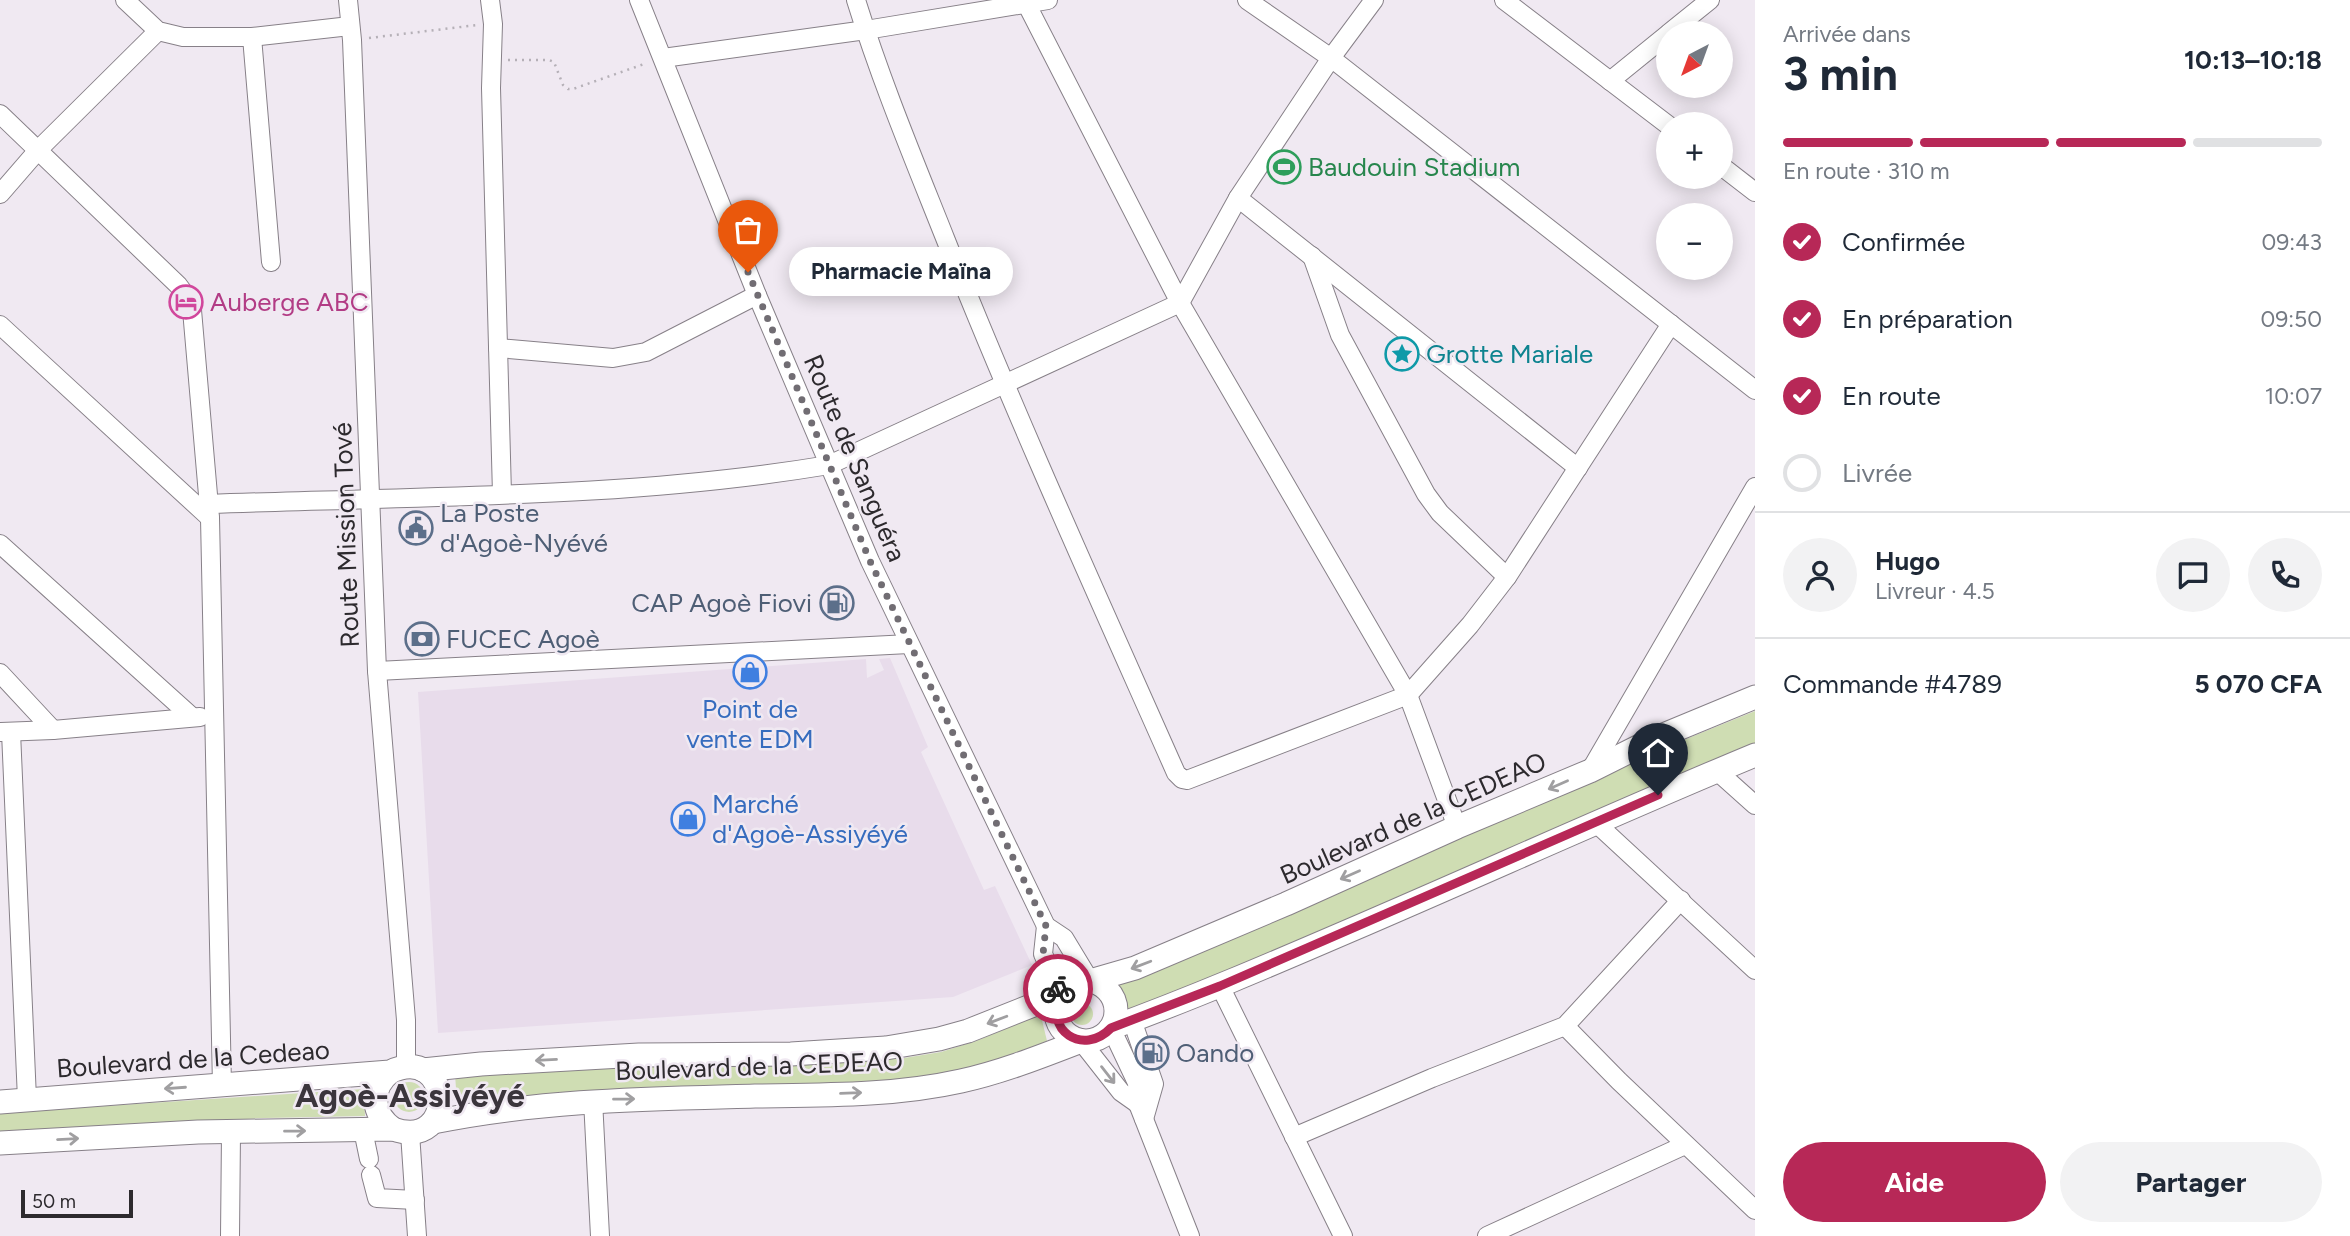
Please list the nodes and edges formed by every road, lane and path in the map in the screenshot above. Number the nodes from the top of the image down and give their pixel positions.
1 (125, 0) edge
2 (348, 0) edge
3 (490, 0) edge
4 (639, 0) edge
5 (856, 0) edge
6 (1048, 0) edge
7 (1247, 0) edge
8 (1374, 0) edge
9 (1504, 0) edge
10 (1710, 0) edge
11 (1026, 3) junction
12 (1684, 21) edge
13 (493, 24) junction
14 (866, 30) junction
15 (158, 31) junction
16 (351, 33) junction
17 (252, 37) junction
18 (1656, 44) edge
19 (663, 58) junction
20 (1331, 58) junction
21 (491, 60) junction
22 (1610, 81) junction
23 (0, 114) edge
24 (1656, 116) edge
25 (39, 149) junction
26 (1733, 175) edge
27 (1755, 192) edge
28 (0, 194) edge
29 (1238, 198) junction
30 (1312, 256) junction
31 (271, 262) dead end
32 (757, 295) junction
33 (1180, 303) junction
34 (1671, 324) junction
35 (0, 325) edge
36 (498, 348) junction
37 (1003, 384) junction
38 (1755, 390) edge
39 (829, 465) junction
40 (1578, 468) junction
41 (1755, 486) edge
42 (502, 494) junction
43 (371, 499) junction
44 (209, 511) junction
45 (0, 544) edge
46 (1507, 577) junction
47 (909, 644) junction
48 (377, 671) junction
49 (0, 673) edge
50 (1408, 695) junction
51 (1755, 697) edge
52 (192, 717) junction
53 (214, 717) junction
54 (53, 730) junction
55 (5, 732) edge
56 (1755, 755) edge
57 (1590, 771) junction
58 (1717, 771) junction
59 (1755, 805) edge
60 (1597, 824) junction
61 (1457, 827) junction
62 (1681, 900) junction
63 (1046, 926) junction
64 (1755, 970) edge
65 (1090, 981) junction
66 (1220, 986) junction
67 (1061, 994) junction
68 (1121, 1024) junction
69 (1565, 1026) junction
70 (1081, 1041) junction
71 (406, 1069) junction
72 (222, 1086) junction
73 (27, 1099) junction
74 (593, 1100) junction
75 (0, 1102) edge
76 (1141, 1111) junction
77 (433, 1122) junction
78 (363, 1130) junction
79 (402, 1131) junction
80 (231, 1133) junction
81 (1294, 1137) junction
82 (0, 1143) edge
83 (1685, 1145) junction
84 (415, 1199) junction
85 (1755, 1210) edge
86 (230, 1236) edge
87 (417, 1236) edge
88 (600, 1236) edge
89 (1189, 1236) edge
90 (1343, 1236) edge
91 (1487, 1236) edge

1 - 15 street
2 - 16 street, Route Mission Tové
3 - 13 street
4 - 19 street, Route de Sanguéra
5 - 14 street
6 - 11 street
7 - 20 street
8 - 20 street
9 - 22 street
10 - 12 street
11 - 14 street
11 - 33 street
13 - 16 path
13 - 21 street
14 - 19 street
14 - 37 street
15 - 17 street
15 - 25 street
16 - 17 street
16 - 43 street, Route Mission Tové
17 - 31 street
18 - 22 street
19 - 21 path
19 - 32 street, Route de Sanguéra
20 - 29 street
20 - 34 street
21 - 36 street
22 - 24 street
23 - 25 street
25 - 28 street
25 - 44 street
26 - 27 street
29 - 30 street
29 - 33 street
30 - 40 street
30 - 46 street
32 - 36 street
32 - 39 street, Route de Sanguéra
33 - 37 street
33 - 50 street
34 - 38 street
34 - 40 street
35 - 44 street
36 - 42 street
37 - 39 street
37 - 50 street
39 - 42 street
39 - 47 street, Route de Sanguéra
40 - 46 street
41 - 57 street
42 - 43 street
43 - 44 street
43 - 48 street, Route Mission Tové
44 - 53 street
45 - 52 street
46 - 50 street
47 - 48 street
47 - 63 street, Route de Sanguéra
48 - 71 street, Route Mission Tové
49 - 54 street
50 - 61 street
51 - 57 main road, Boulevard de la CEDEAO
52 - 53 street
52 - 54 street
53 - 72 street
54 - 55 street
55 - 73 street
56 - 58 main road
57 -> 61 main road, Boulevard de la CEDEAO
58 - 59 street
58 - 60 main road
60 - 62 street
60 - 66 main road
61 -> 65 main road, Boulevard de la CEDEAO
62 - 64 street
62 - 69 street
63 - 65 street, Route de Sanguéra
63 - 67 street, Route de Sanguéra
65 - 67 main road
65 - 68 main road
66 - 68 main road
66 - 81 street
67 - 70 main road
67 -> 71 main road, Boulevard de la CEDEAO
68 - 70 main road
68 - 76 street
69 - 81 street
69 - 83 street
74 -> 70 main road, Boulevard de la CEDEAO
70 -> 76 street
71 - 72 main road, Boulevard de la Cedeao
71 - 77 main road
71 - 79 main road
72 -> 73 main road, Boulevard de la Cedeao
73 - 75 main road, Boulevard de la Cedeao
74 - 77 main road, Boulevard de la CEDEAO
74 - 88 street
76 - 89 street
77 - 79 main road
78 - 79 main road
80 -> 78 main road
78 - 84 street
79 - 84 street
82 -> 80 main road
80 - 86 street
81 - 90 street
83 - 85 street
83 - 91 street
84 - 87 street

